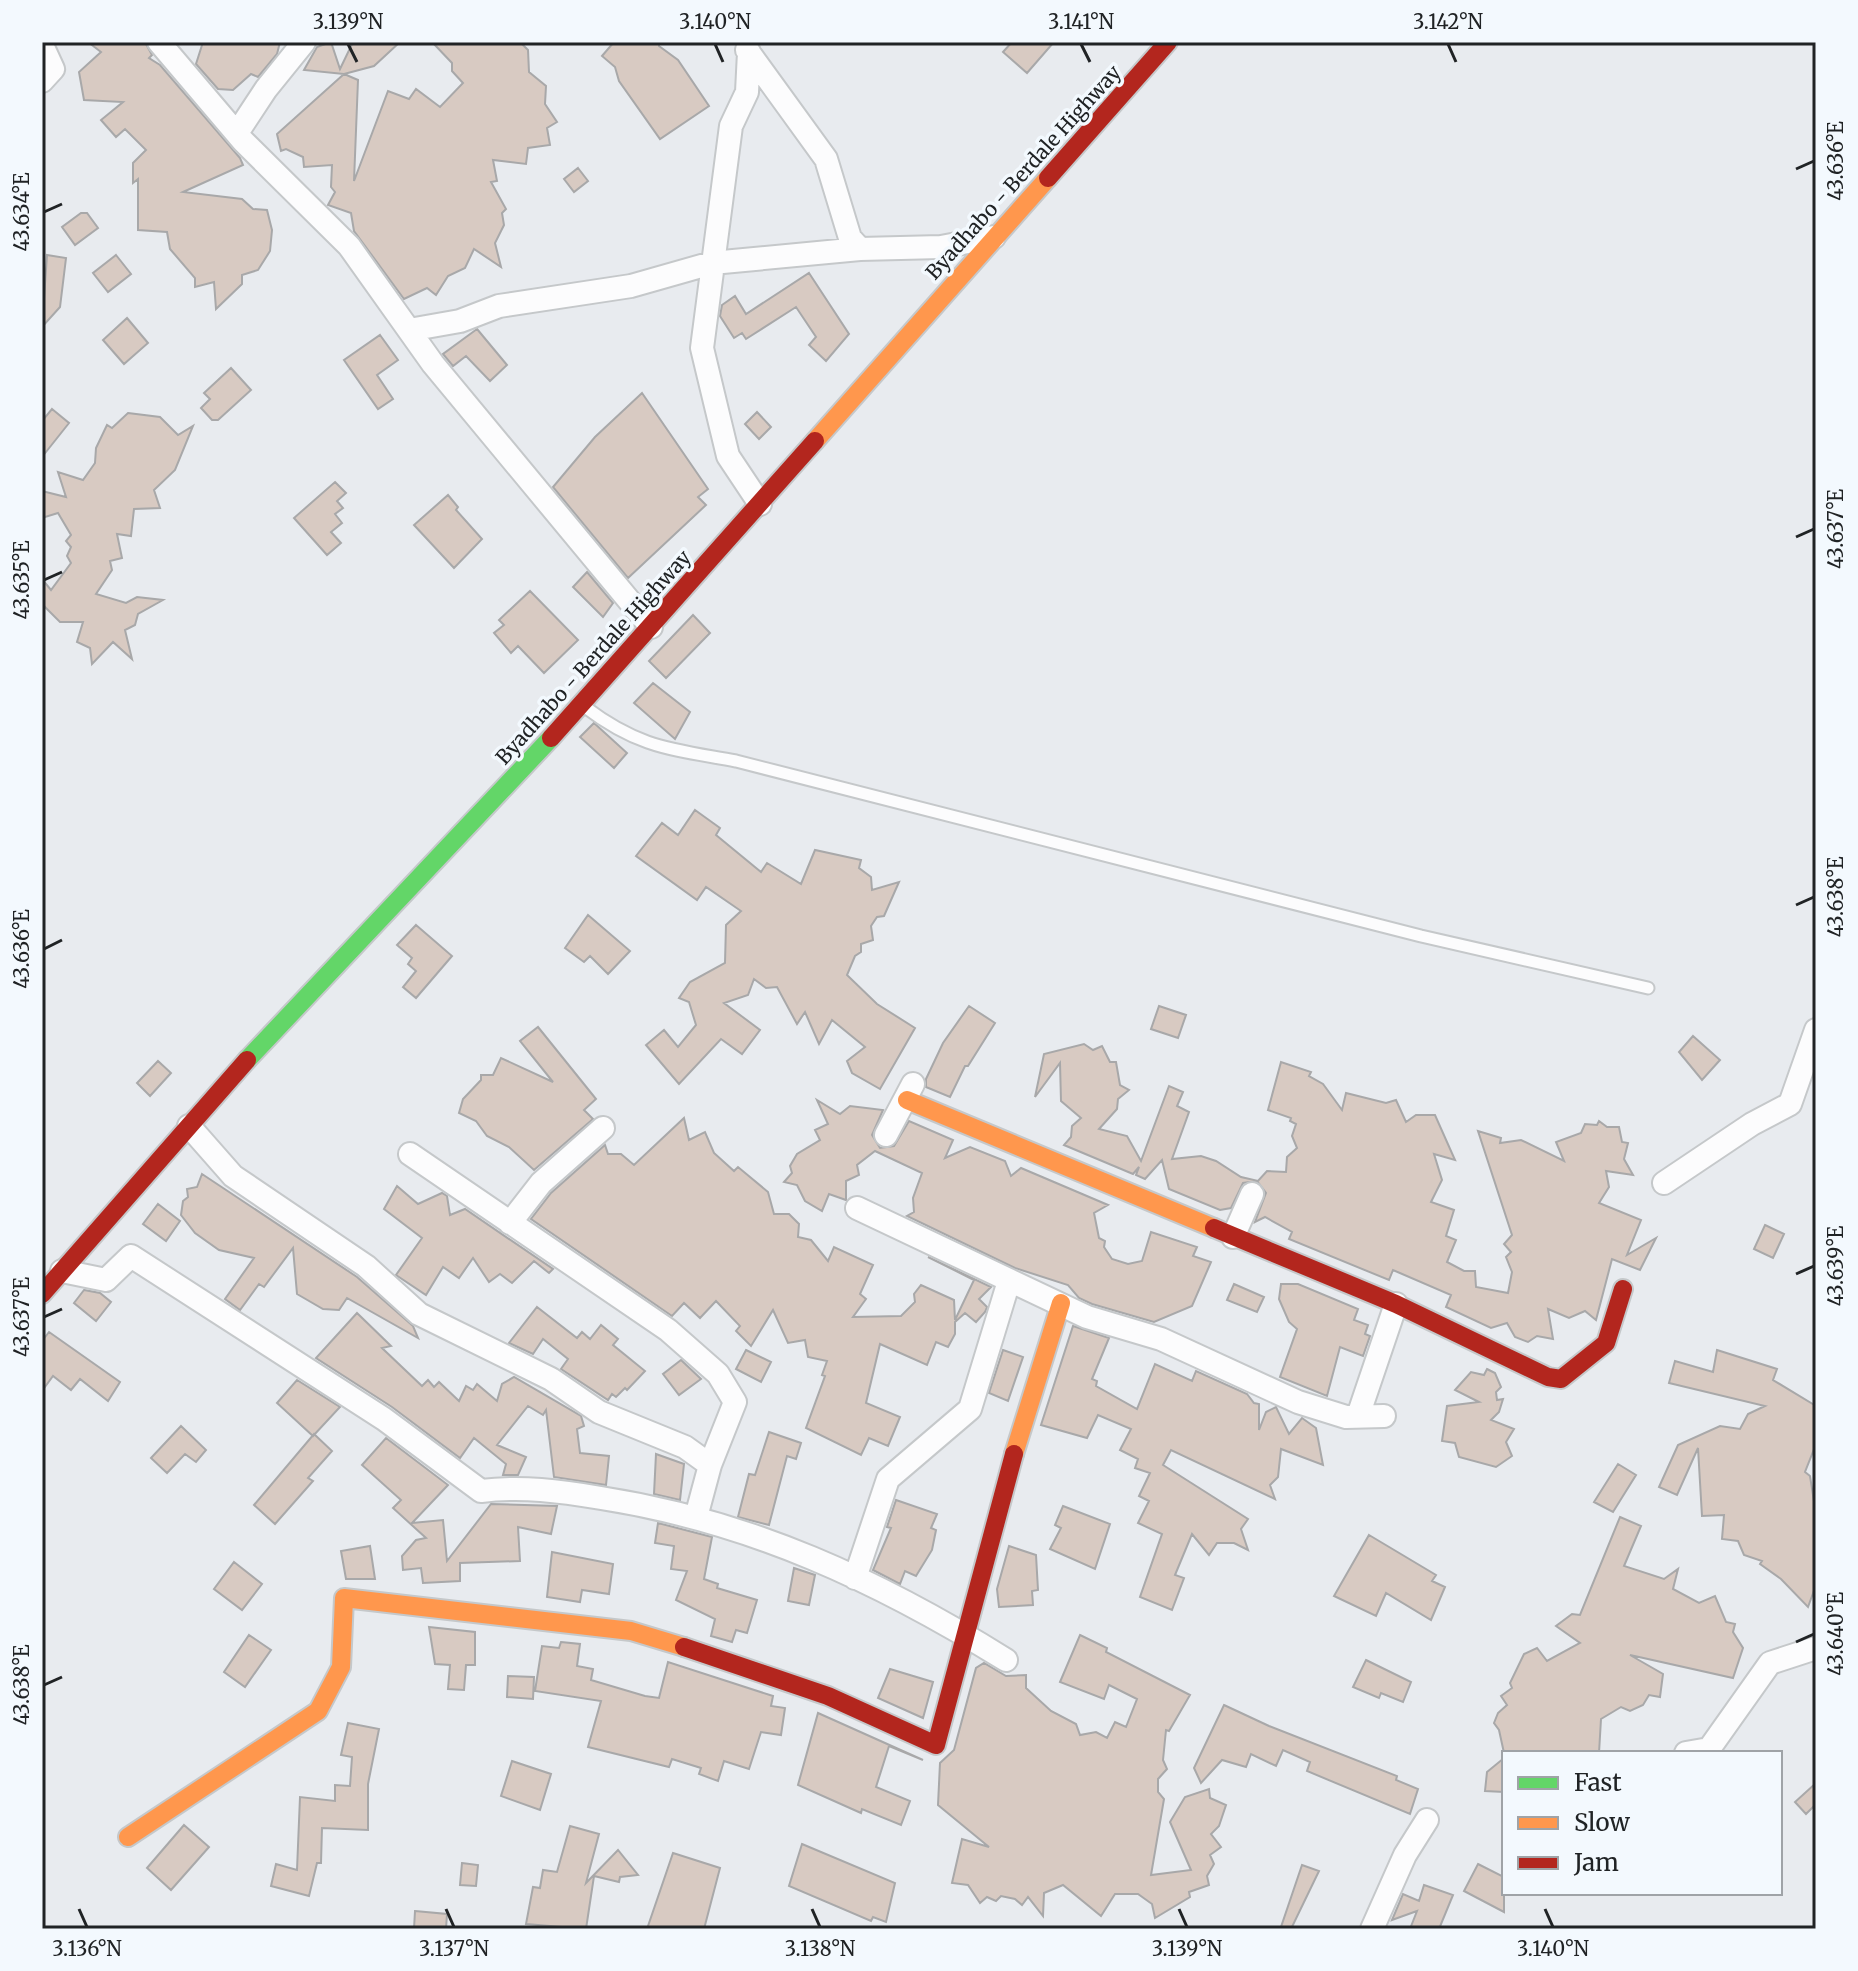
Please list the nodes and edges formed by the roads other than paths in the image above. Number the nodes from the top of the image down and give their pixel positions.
1 (159, 42) edge
2 (304, 42) edge
3 (1168, 42) edge
4 (42, 45) edge
5 (746, 47) edge
6 (42, 81) edge
7 (237, 133) junction
8 (994, 237) junction
9 (860, 249) junction
10 (712, 263) junction
11 (409, 330) junction
12 (760, 504) junction
13 (651, 627) junction
14 (582, 705) junction
15 (1648, 988) dead end
16 (1816, 1030) edge
17 (910, 1092) joint
18 (189, 1126) junction
19 (603, 1128) dead end
20 (886, 1135) dead end
21 (410, 1154) dead end
22 (1664, 1183) dead end
23 (1252, 1194) dead end
24 (857, 1208) dead end
25 (510, 1223) junction
26 (1233, 1237) junction
27 (62, 1271) junction
28 (1009, 1281) junction
29 (1623, 1289) dead end
30 (42, 1294) edge
31 (1061, 1303) junction
32 (1396, 1304) junction
33 (1358, 1416) junction
34 (1384, 1416) dead end
35 (710, 1465) junction
36 (696, 1517) junction
37 (855, 1578) junction
38 (965, 1634) junction
39 (1816, 1648) edge
40 (1006, 1660) dead end
41 (1698, 1751) edge
42 (1427, 1820) dead end
43 (128, 1837) dead end
44 (1372, 1929) edge

1 - 7 street
2 - 7 street
3 - 8 street, Byadhabo - Berdale Highway
4 - 6 street
5 - 9 street
5 - 10 street
7 - 11 street
8 - 9 street
8 - 12 street, Byadhabo - Berdale Highway
9 - 10 street
10 - 11 street
10 - 12 street
11 - 13 street
12 - 13 street, Byadhabo - Berdale Highway
13 - 14 street, Byadhabo - Berdale Highway
14 - 15 lane
14 - 18 street, Byadhabo - Berdale Highway
16 - 22 street
17 - 20 street
17 - 26 street
18 - 27 street, Byadhabo - Berdale Highway
18 - 35 street
19 - 25 street
21 - 25 street
23 - 26 street
24 - 28 street
25 - 35 street
26 - 32 street
27 - 30 street, Byadhabo - Berdale Highway
27 - 36 street
28 - 31 street
28 - 37 street
29 - 32 street
31 - 33 street
31 - 38 street
32 - 33 street
33 - 34 street
35 - 36 street
36 - 37 street
37 - 38 street
38 - 40 street
38 - 43 street
39 - 41 street
42 - 44 street

